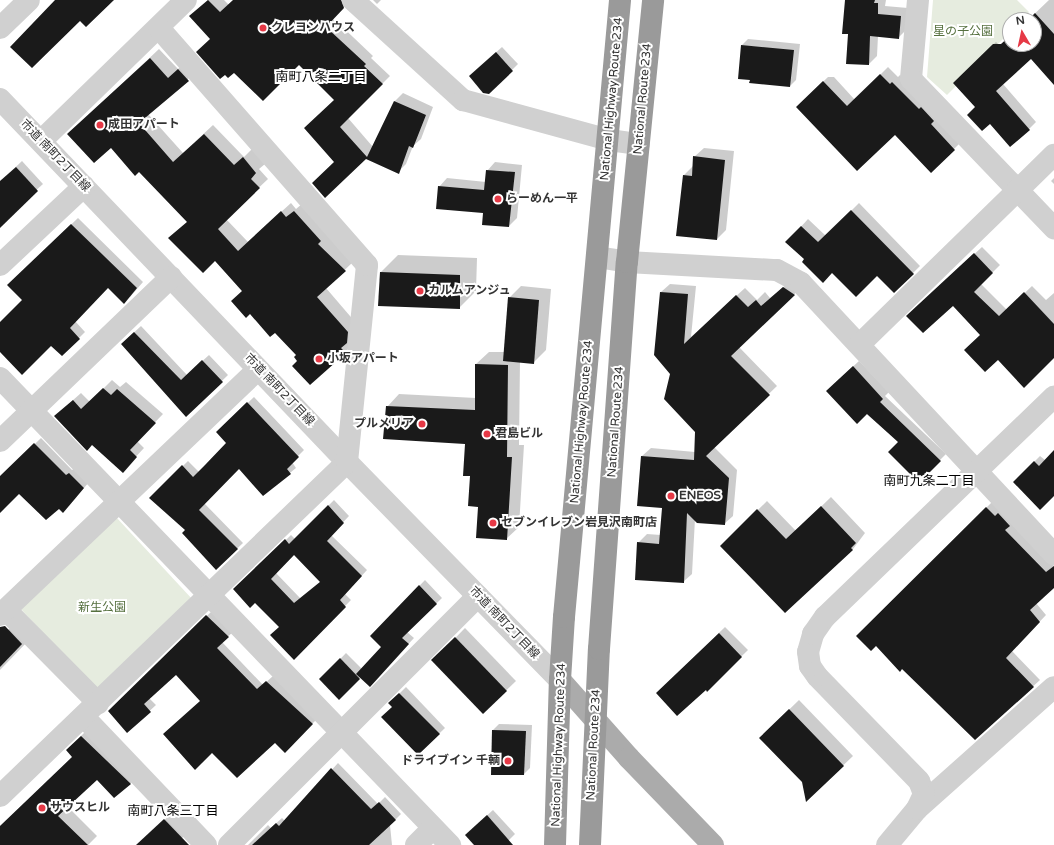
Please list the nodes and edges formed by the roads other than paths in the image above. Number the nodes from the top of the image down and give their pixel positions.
1 (29, 0) edge
2 (186, 0) edge
3 (353, 0) edge
4 (620, 0) edge
5 (653, 0) edge
6 (918, 0) edge
7 (0, 28) edge
8 (159, 28) junction
9 (0, 99) edge
10 (609, 140) junction
11 (41, 141) junction
12 (639, 144) junction
13 (1054, 155) edge
14 (84, 186) junction
15 (1018, 190) junction
16 (1054, 228) edge
17 (597, 257) junction
18 (627, 262) junction
19 (0, 265) edge
20 (171, 277) junction
21 (860, 344) junction
22 (258, 369) junction
23 (0, 378) edge
24 (1054, 397) edge
25 (31, 410) junction
26 (0, 441) edge
27 (347, 462) junction
28 (978, 471) junction
29 (119, 502) junction
30 (1054, 554) edge
31 (478, 596) junction
32 (210, 597) junction
33 (3, 613) edge
34 (560, 680) junction
35 (1054, 687) edge
36 (91, 710) junction
37 (595, 719) junction
38 (341, 732) junction
39 (0, 796) edge
40 (917, 809) junction
41 (433, 828) junction
42 (206, 845) edge
43 (229, 845) edge
44 (416, 845) edge
45 (450, 845) edge
46 (555, 845) edge
47 (590, 845) edge
48 (713, 845) edge
49 (887, 845) edge

1 - 7 street
2 - 8 street
3 - 10 street
4 - 10 highway, National Highway Route 234
5 - 12 highway, National Route 234
6 - 15 street
8 - 11 street
8 - 27 street
9 - 11 street, 市道 南町2丁目線
10 - 12 street
10 - 17 highway, National Highway Route 234
11 - 14 street, 市道 南町2丁目線
12 - 18 highway, National Route 234
13 - 15 street
14 - 19 street
14 - 20 street, 市道 南町2丁目線
15 - 16 street
15 - 21 street
17 - 18 street
17 - 34 highway, National Highway Route 234
18 - 21 street
18 - 37 highway, National Route 234
20 - 22 street, 市道 南町2丁目線
20 - 25 street
21 - 28 street
22 - 27 street, 市道 南町2丁目線
22 - 29 street
23 - 25 street
24 - 28 street
25 - 26 street
25 - 29 street
27 - 31 street, 市道 南町2丁目線
27 - 32 street
28 - 30 street
28 - 40 street
29 - 32 street
29 - 33 street
31 - 34 street, 市道 南町2丁目線
31 - 38 street
32 - 36 street
32 - 38 street
33 - 36 street
34 - 37 main road
34 - 46 highway, National Highway Route 234
35 - 40 street
36 - 39 street
36 - 42 street
37 - 47 highway, National Route 234
37 - 48 main road
38 - 41 street
38 - 43 street
40 - 49 street
41 - 44 street
41 - 45 street

